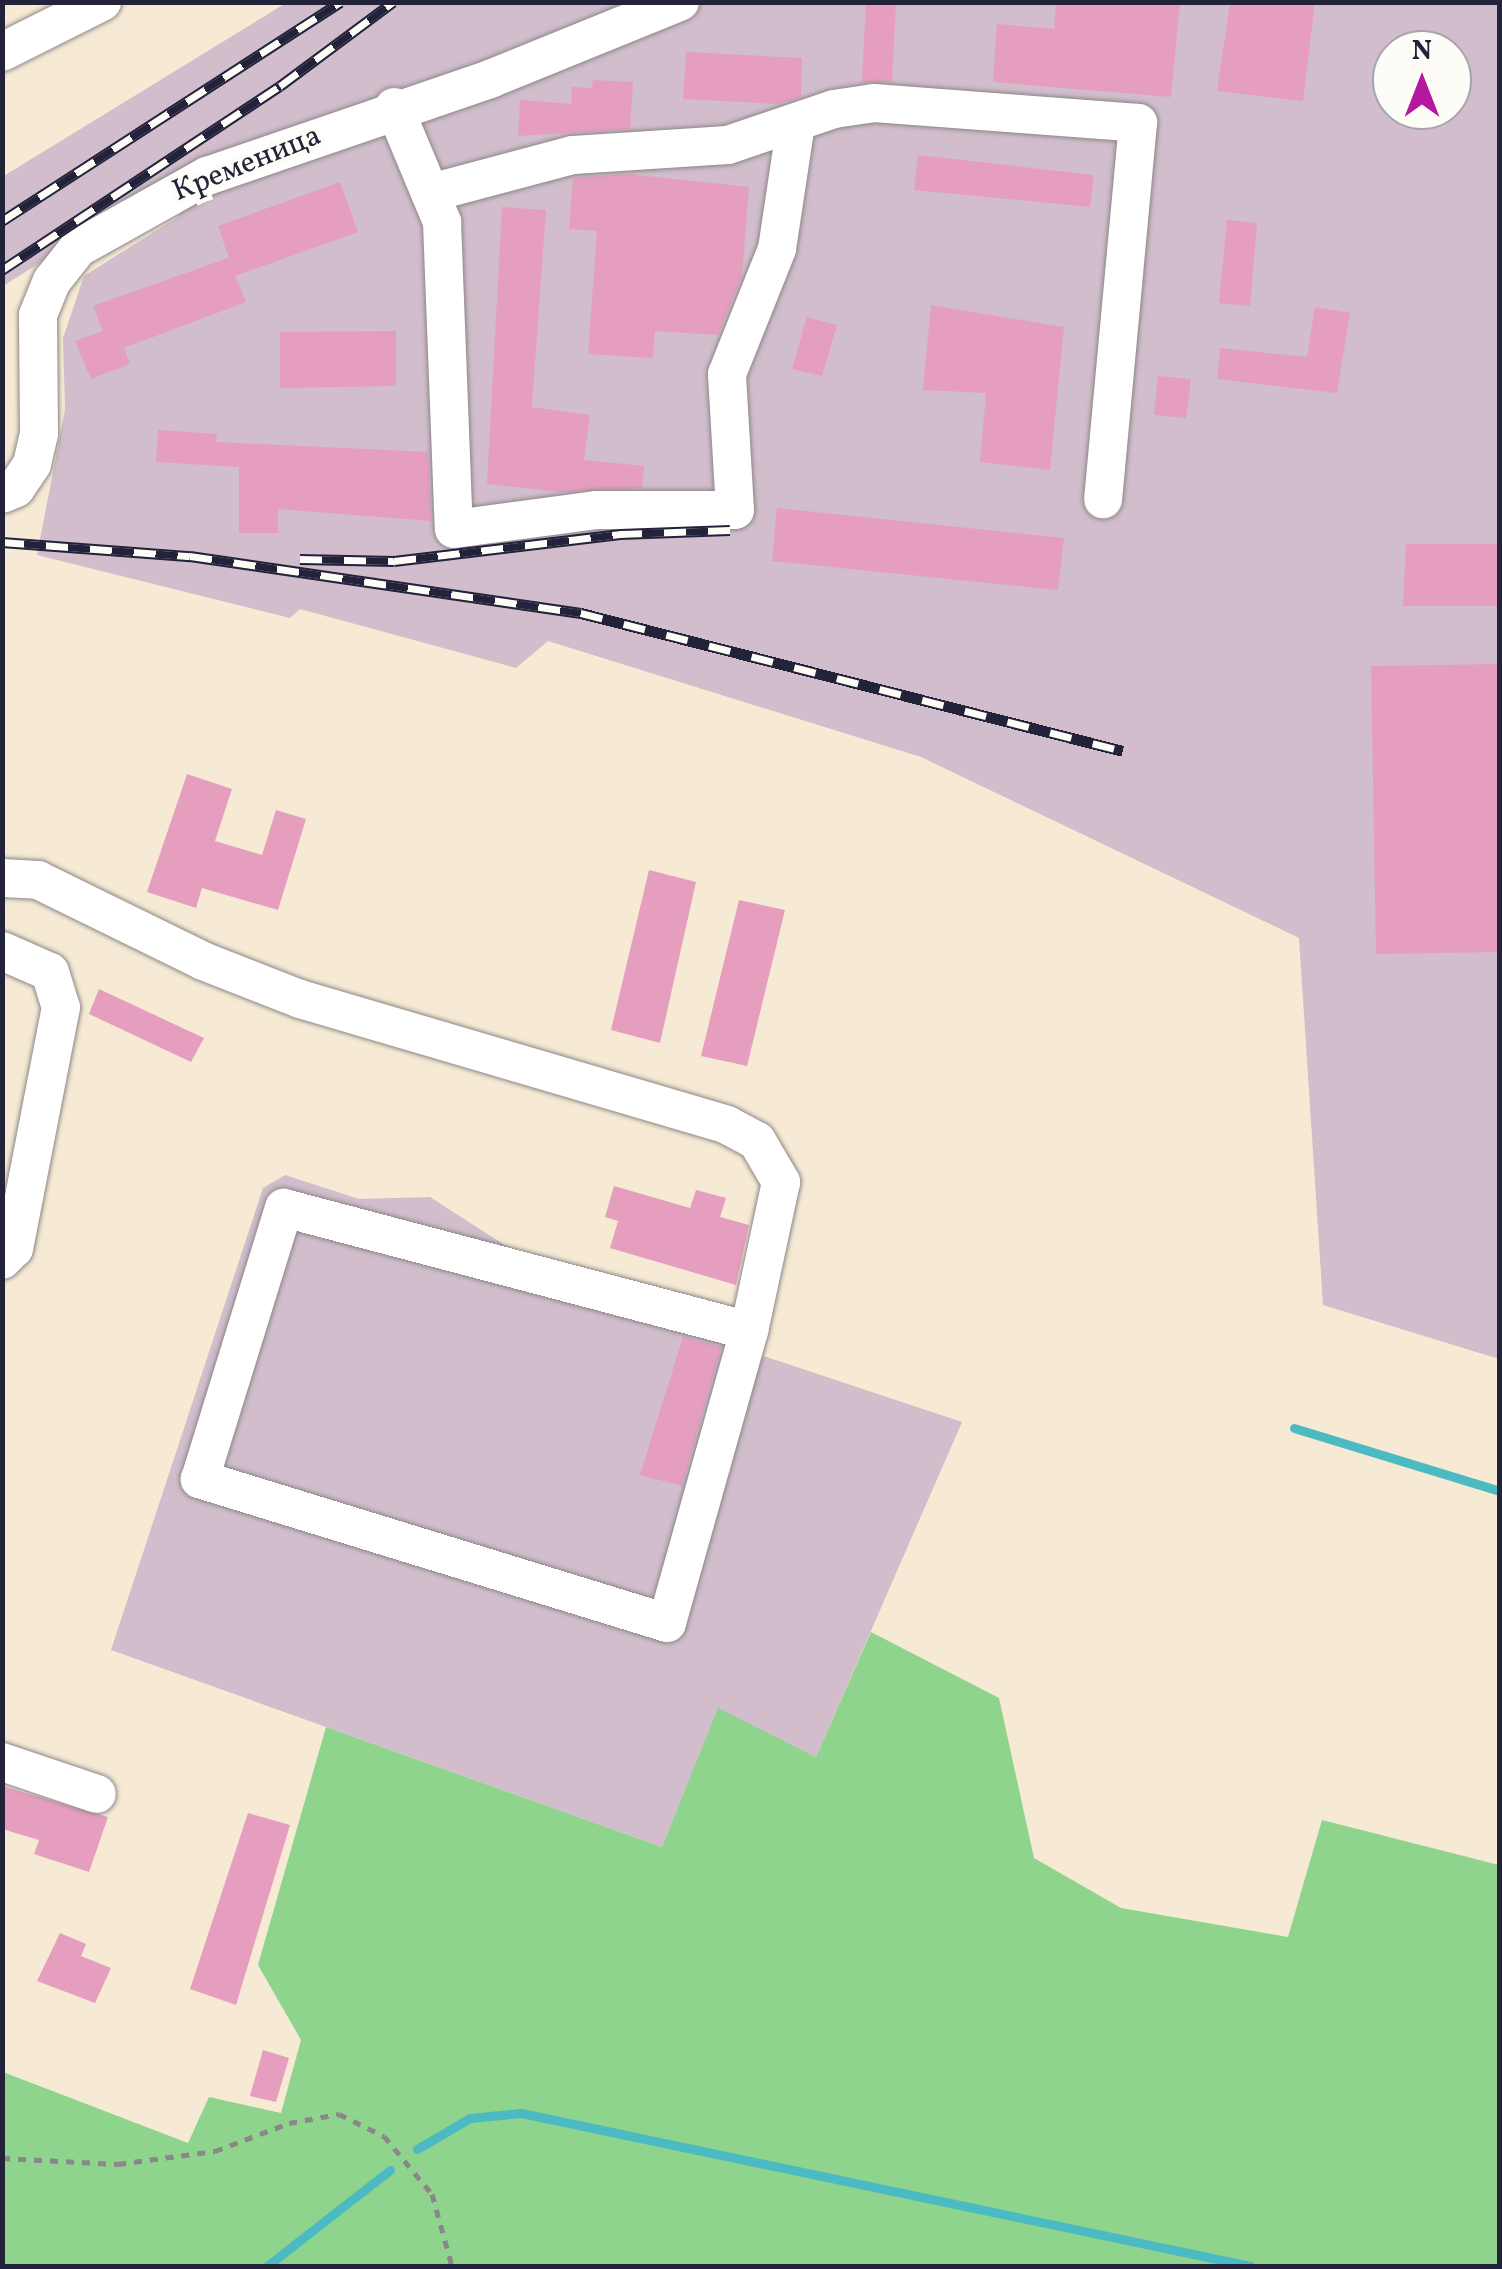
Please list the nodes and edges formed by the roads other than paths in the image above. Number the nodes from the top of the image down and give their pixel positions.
1 (102, 2) edge
2 (680, 2) edge
3 (2, 52) edge
4 (394, 107) junction
5 (796, 123) junction
6 (430, 193) junction
7 (2, 494) edge
8 (1102, 500) dead end
9 (2, 878) edge
10 (2, 951) edge
11 (2, 1260) edge
12 (748, 1331) junction
13 (2, 1762) edge
14 (98, 1794) dead end

1 - 3 street
2 - 4 street, Кременица
4 - 6 street
4 - 7 street, Кременица
5 - 6 street
5 - 6 street
5 - 8 street
9 - 12 street
10 - 11 street
12 - 12 street
13 - 14 street

